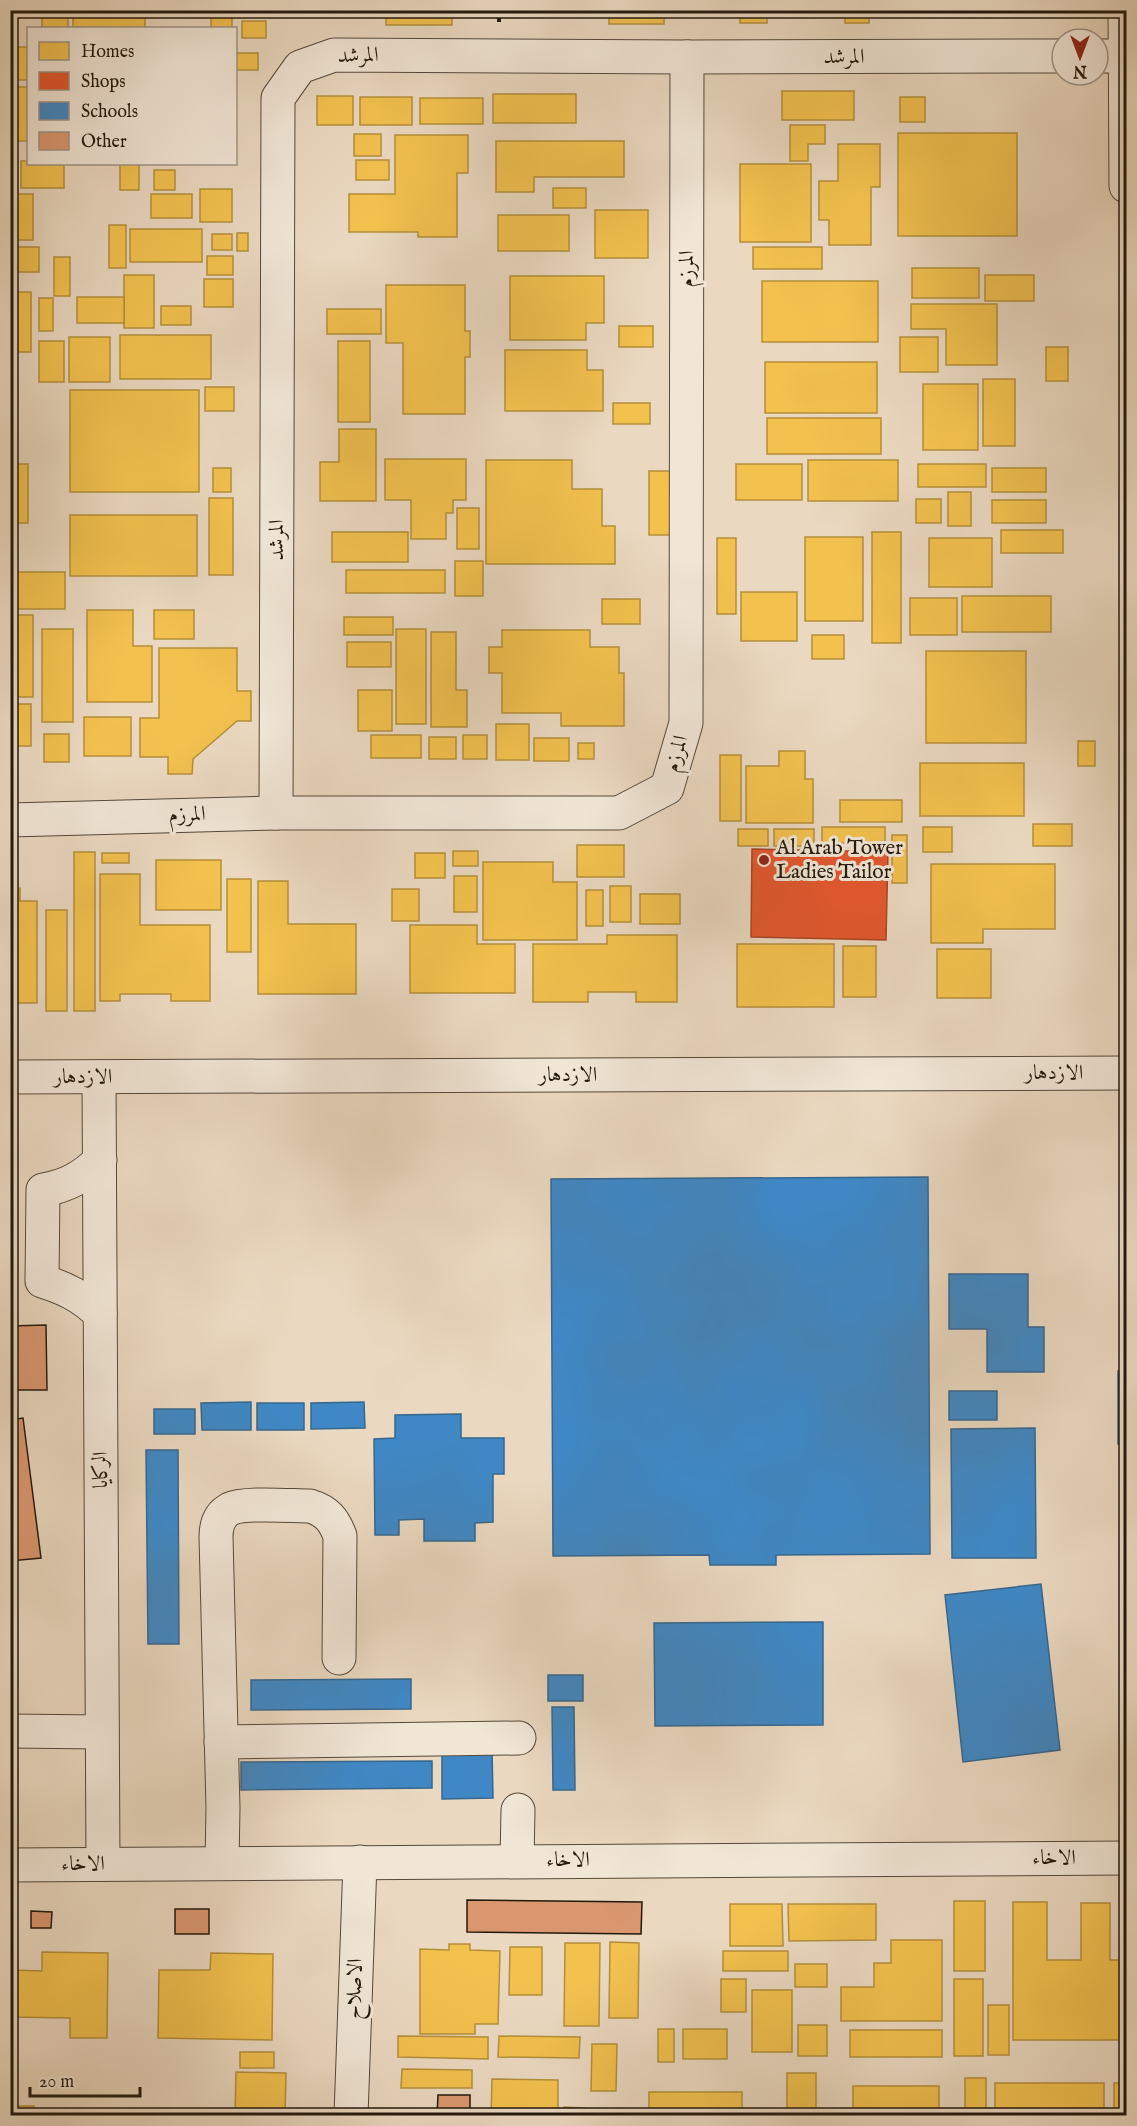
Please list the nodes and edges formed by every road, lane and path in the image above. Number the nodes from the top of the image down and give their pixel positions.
1 (1125, 10) edge
2 (1112, 56) edge
3 (687, 57) junction
4 (1050, 57) edge
5 (1126, 186) edge
6 (276, 813) junction
7 (10, 820) edge
8 (1126, 1073) edge
9 (10, 1077) edge
10 (99, 1077) junction
11 (100, 1160) junction
12 (100, 1314) junction
13 (339, 1658) dead end
14 (10, 1731) edge
15 (102, 1732) junction
16 (519, 1738) dead end
17 (221, 1742) junction
18 (518, 1810) dead end
19 (1126, 1858) edge
20 (517, 1860) junction
21 (360, 1862) junction
22 (222, 1863) junction
23 (103, 1864) junction
24 (10, 1865) edge
25 (351, 2115) edge

1 - 2 street
2 - 5 street
3 - 4 street, المرشد
3 - 6 street, المرزم
3 - 6 street, المرشد
6 - 7 street, المرزم
8 - 10 street, الازدهار
9 - 10 street, الازدهار
10 - 11 street, الركايا
11 - 12 street, الركايا
11 - 12 street
12 - 15 street, الركايا
13 - 17 street
14 - 15 street
15 - 23 street, الركايا
16 - 17 street
17 - 22 street
18 - 20 street
19 - 20 street, الاخاء
20 - 21 street, الاخاء
21 - 22 street, الاخاء
21 - 25 street, الاصلاح
22 - 23 street, الاخاء
23 - 24 street, الاخاء

